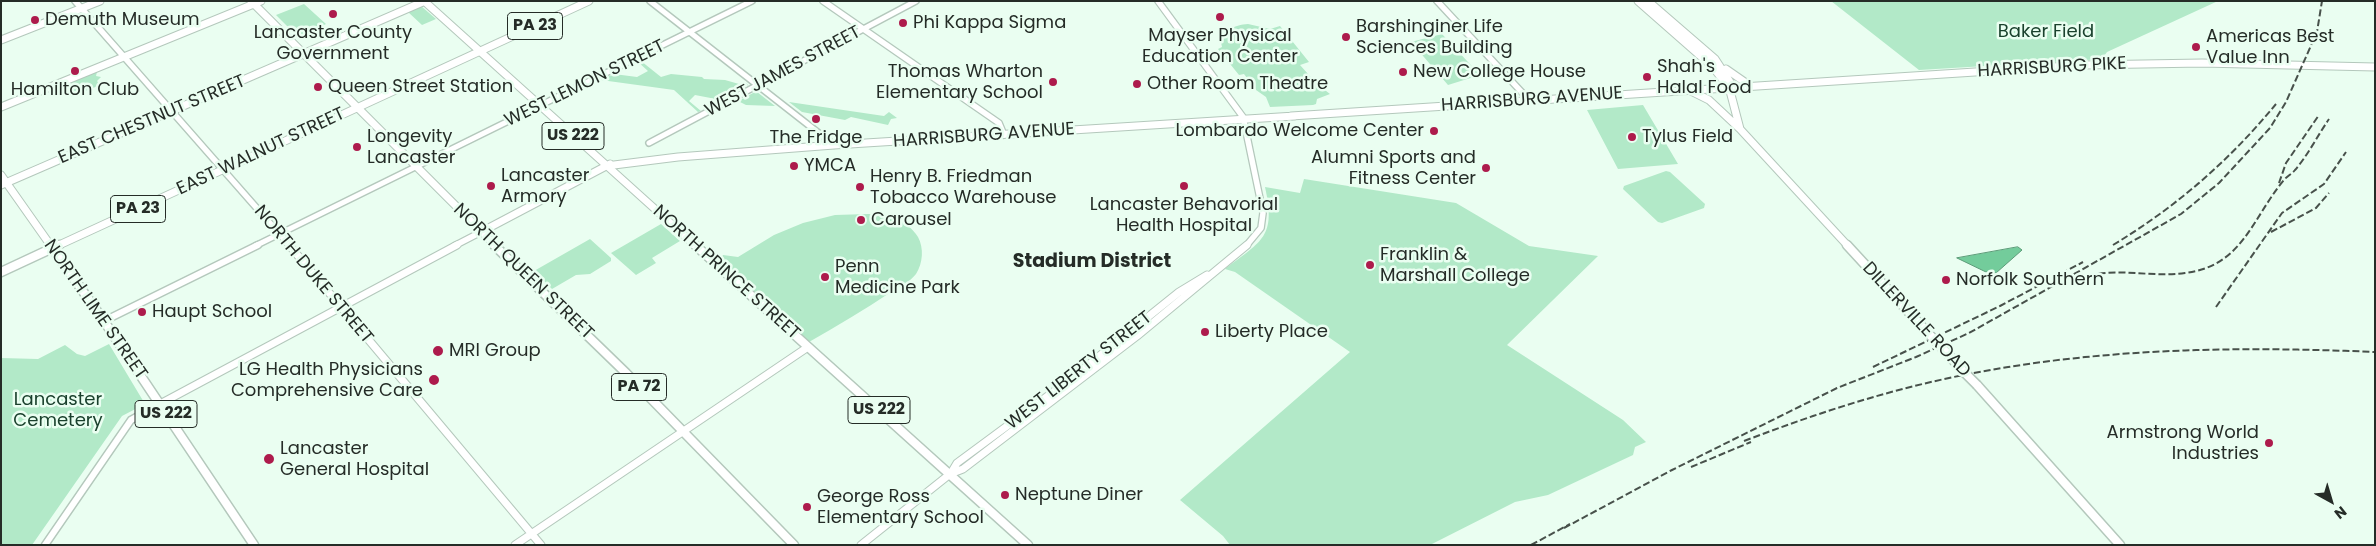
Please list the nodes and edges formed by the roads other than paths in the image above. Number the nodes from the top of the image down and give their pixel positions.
1 (75, 1) edge
2 (100, 1) edge
3 (424, 1) edge
4 (589, 1) edge
5 (650, 1) edge
6 (752, 1) edge
7 (823, 1) edge
8 (916, 1) edge
9 (1158, 1) edge
10 (1437, 1) edge
11 (1638, 1) edge
12 (1648, 1) edge
13 (255, 2) edge
14 (82, 8) junction
15 (863, 29) junction
16 (690, 32) junction
17 (1, 40) edge
18 (481, 51) junction
19 (304, 54) junction
20 (125, 57) junction
21 (1715, 60) junction
22 (2375, 67) edge
23 (758, 85) junction
24 (1751, 86) junction
25 (1729, 87) junction
26 (1685, 90) junction
27 (1529, 100) junction
28 (540, 106) junction
29 (1, 108) edge
30 (358, 108) junction
31 (173, 110) junction
32 (1244, 119) junction
33 (1740, 129) junction
34 (1004, 135) junction
35 (649, 143) dead end
36 (834, 145) junction
37 (606, 166) junction
38 (417, 167) junction
39 (224, 169) junction
40 (1, 175) edge
41 (4, 184) edge
42 (481, 232) junction
43 (280, 234) junction
44 (52, 248) junction
45 (1, 272) edge
46 (340, 307) junction
47 (104, 321) junction
48 (808, 347) junction
49 (160, 404) junction
50 (682, 432) junction
51 (950, 474) junction
52 (532, 534) junction
53 (45, 545) edge
54 (254, 545) edge
55 (516, 545) edge
56 (541, 545) edge
57 (794, 545) edge
58 (861, 545) edge
59 (1028, 545) edge
60 (2120, 545) edge

1 - 14 main road, NORTH DUKE STREET
2 - 14 main road
3 - 18 main road, NORTH PRINCE STREET / US 222
3 - 19 main road, EAST CHESTNUT STREET
4 - 18 main road, PA 23
5 - 16 street
6 - 16 street, WEST LEMON STREET
7 - 15 main road
8 - 15 street, WEST JAMES STREET
9 - 32 main road
10 - 27 main road
11 - 25 main road
12 - 21 main road
13 - 19 main road, NORTH QUEEN STREET / PA 72
13 - 20 main road
14 - 17 main road
14 - 20 main road, NORTH DUKE STREET
15 - 23 street, WEST JAMES STREET
15 - 34 main road
16 - 23 street
16 - 28 street, WEST LEMON STREET
18 - 28 main road, NORTH PRINCE STREET / US 222
18 - 30 main road, PA 23
19 - 30 main road, NORTH QUEEN STREET / PA 72
19 - 31 main road, EAST CHESTNUT STREET
20 - 29 main road
20 - 31 main road, NORTH DUKE STREET
21 - 24 main road
21 - 25 main road, DILLERVILLE ROAD
22 - 24 main road, HARRISBURG PIKE
23 - 35 street, WEST JAMES STREET
23 - 36 street
24 - 25 main road, HARRISBURG PIKE
25 - 26 main road, HARRISBURG AVENUE
25 - 33 main road, DILLERVILLE ROAD
26 - 27 main road, HARRISBURG AVENUE
26 - 33 main road
27 - 32 main road, HARRISBURG AVENUE
28 - 37 main road, NORTH PRINCE STREET / US 222
28 - 38 street, WEST LEMON STREET
30 - 38 main road, NORTH QUEEN STREET / PA 72
30 - 39 main road, EAST WALNUT STREET / PA 23
31 - 39 main road, NORTH DUKE STREET
31 - 41 main road, EAST CHESTNUT STREET
32 - 34 main road, HARRISBURG AVENUE
32 - 51 main road, WEST LIBERTY STREET
33 - 60 main road, DILLERVILLE ROAD, bridge
34 - 36 main road, HARRISBURG AVENUE
36 - 37 main road, HARRISBURG AVENUE
37 - 42 main road
37 - 48 main road, NORTH PRINCE STREET / US 222
38 - 42 main road, NORTH QUEEN STREET / PA 72
38 - 43 street, WEST LEMON STREET
39 - 43 main road, NORTH DUKE STREET
39 - 44 main road, EAST WALNUT STREET / PA 23
40 - 41 main road, NORTH LIME STREET / US 222
41 - 44 main road, NORTH LIME STREET / US 222
42 - 46 main road
42 - 50 main road, NORTH QUEEN STREET / PA 72
43 - 46 main road, NORTH DUKE STREET
43 - 47 street, WEST LEMON STREET
44 - 45 main road, EAST WALNUT STREET / PA 23
44 - 47 main road, NORTH LIME STREET / US 222
46 - 49 main road
46 - 52 main road, NORTH DUKE STREET
47 - 49 main road, NORTH LIME STREET / US 222
48 - 50 main road
48 - 51 main road, NORTH PRINCE STREET / US 222
49 - 53 street
49 - 54 main road, NORTH LIME STREET / US 222
50 - 52 main road
50 - 57 main road, NORTH QUEEN STREET / PA 72
51 - 58 main road, WEST LIBERTY STREET
51 - 59 main road, NORTH PRINCE STREET / US 222
52 - 55 main road
52 - 56 main road, NORTH DUKE STREET

